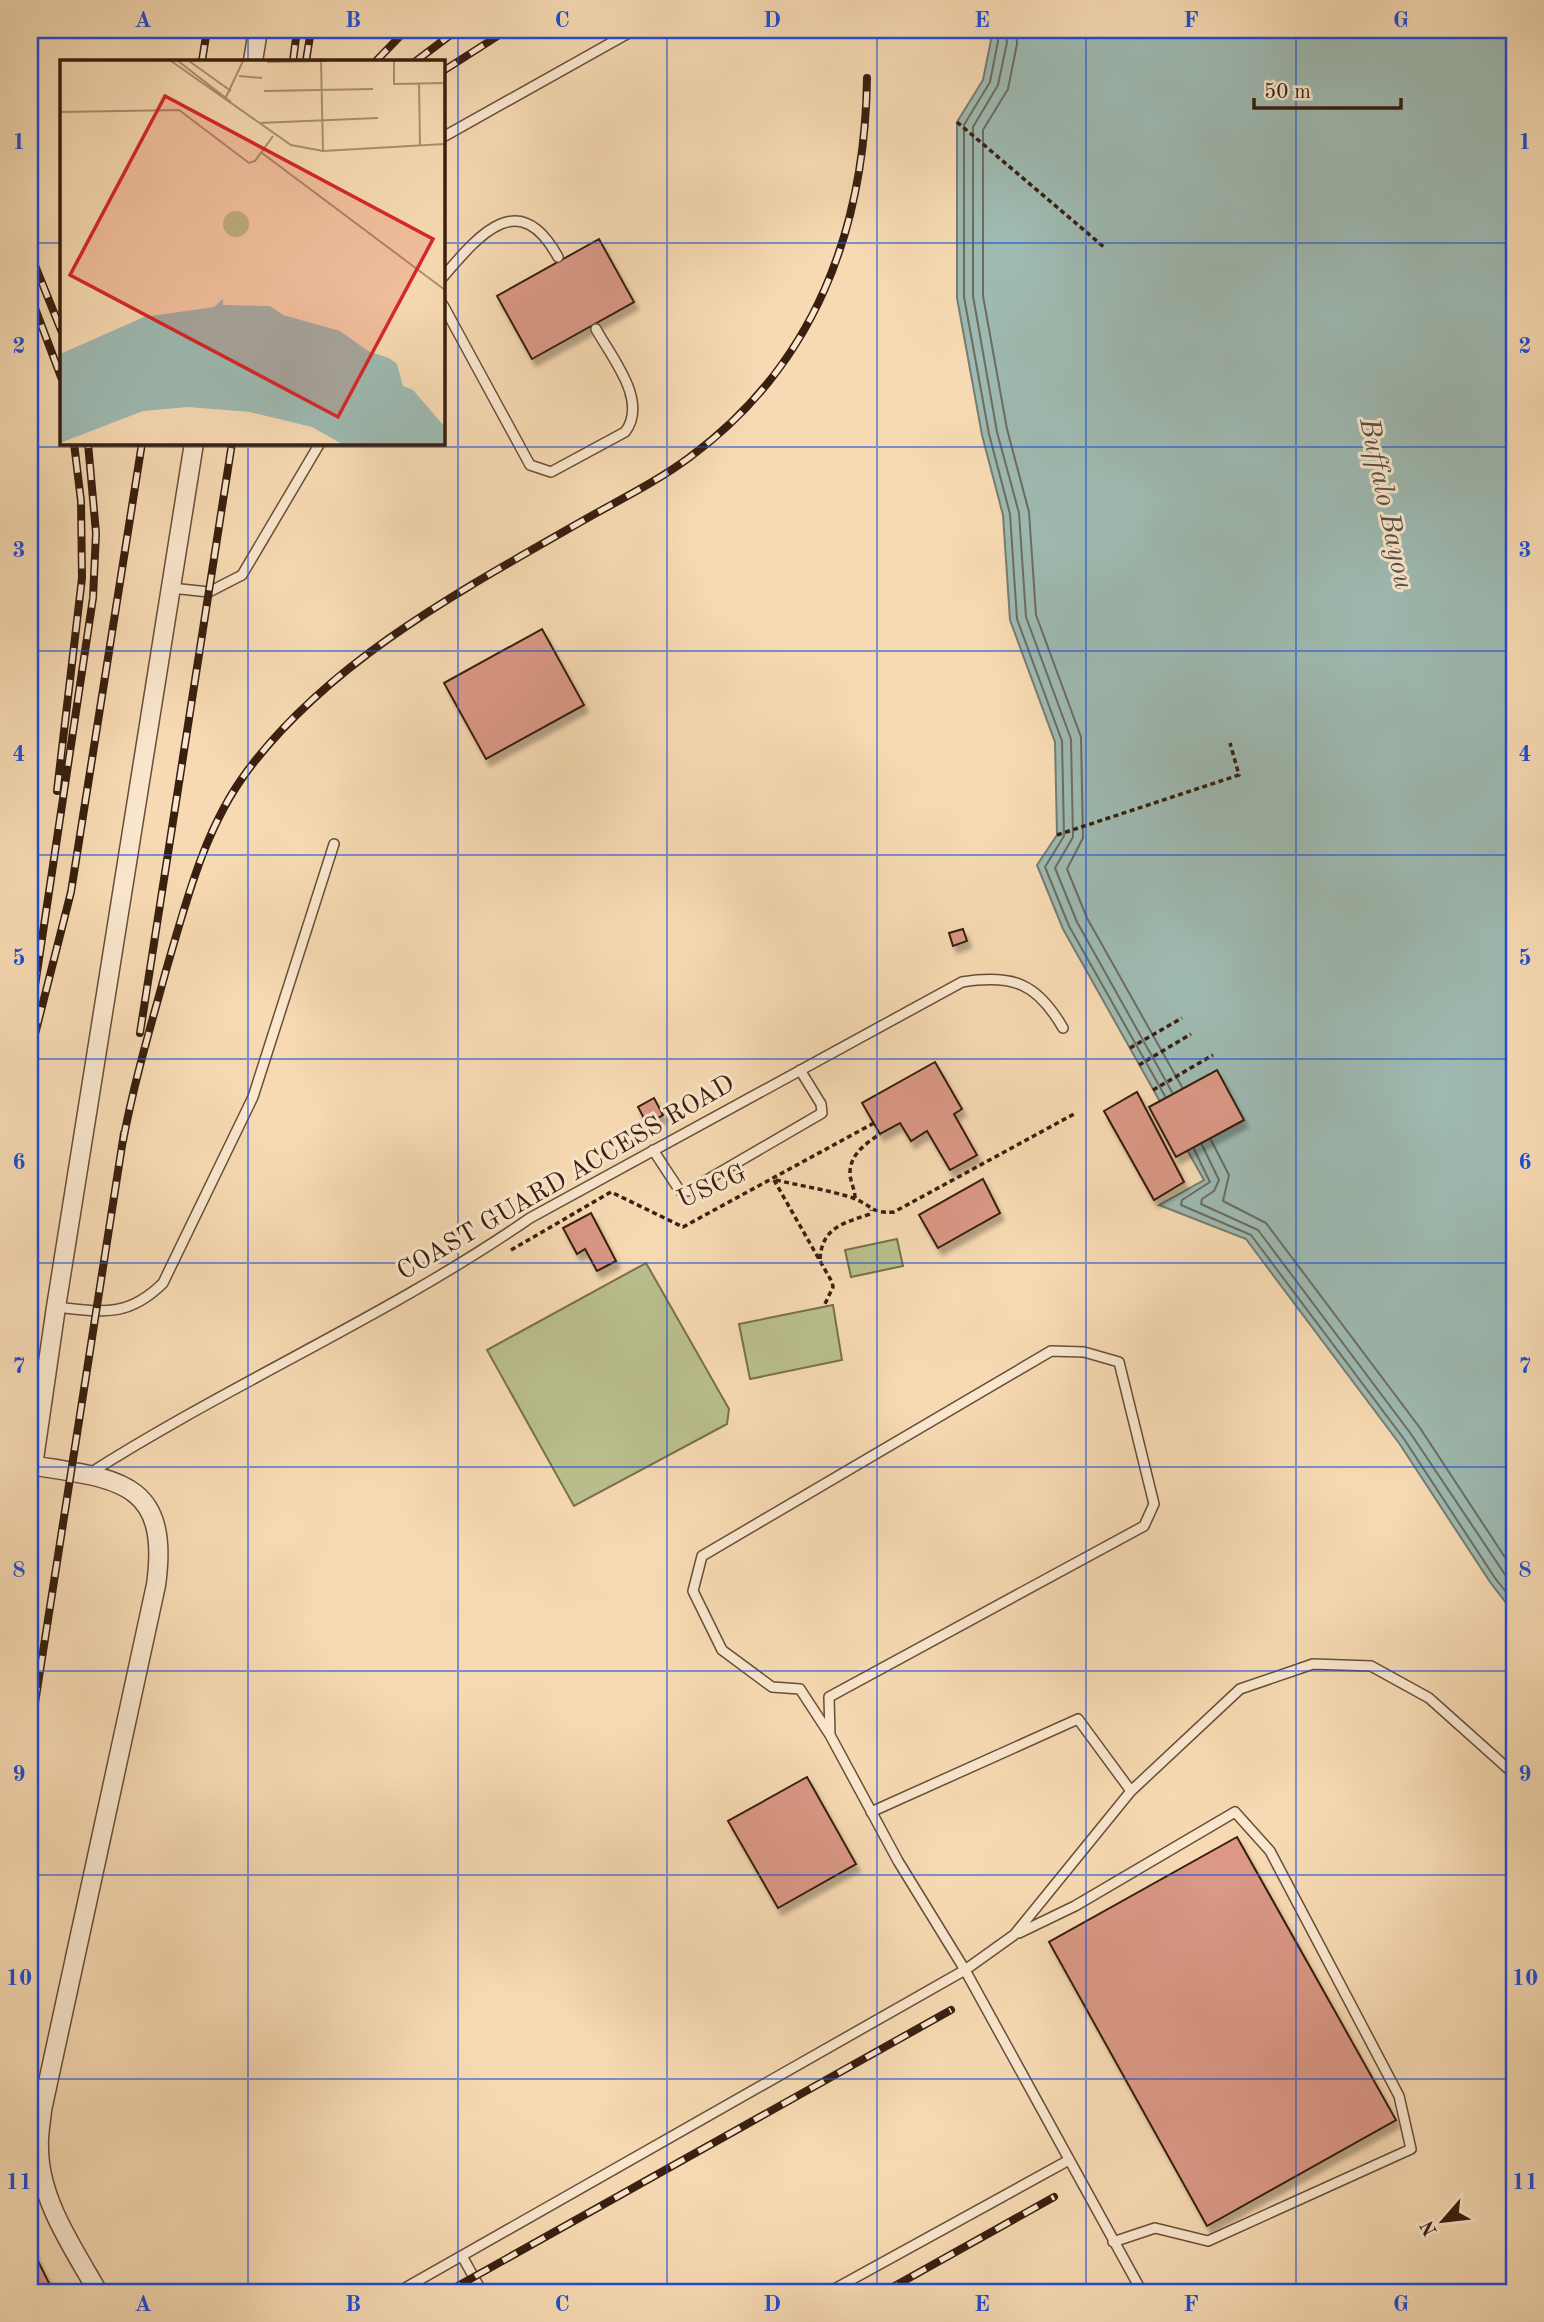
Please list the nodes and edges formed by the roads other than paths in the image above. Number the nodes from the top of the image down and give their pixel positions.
1 (258, 30) edge
2 (634, 30) edge
3 (253, 60) edge
4 (444, 136) edge
5 (558, 257) dead end
6 (444, 276) edge
7 (444, 307) edge
8 (596, 329) dead end
9 (194, 444) edge
10 (319, 444) edge
11 (171, 588) junction
12 (334, 844) dead end
13 (1063, 1028) dead end
14 (800, 1070) junction
15 (653, 1150) junction
16 (56, 1307) junction
17 (32, 1466) edge
18 (85, 1476) junction
19 (830, 1735) junction
20 (1514, 1774) edge
21 (1130, 1791) junction
22 (871, 1812) junction
23 (1014, 1935) junction
24 (965, 1970) junction
25 (1069, 2160) junction
26 (1113, 2242) junction
27 (462, 2256) junction
28 (98, 2292) edge
29 (398, 2292) edge
30 (482, 2292) edge
31 (829, 2292) edge
32 (1142, 2292) edge

1 - 3 street
2 - 4 lane
5 - 6 lane
7 - 8 lane
9 - 11 street
10 - 11 lane
11 - 16 street
12 - 16 lane
13 - 14 lane, COAST GUARD ACCESS ROAD
14 - 15 lane, COAST GUARD ACCESS ROAD
14 - 15 lane
15 - 18 lane, COAST GUARD ACCESS ROAD
16 - 17 street
17 - 18 street
18 - 28 street
19 - 19 lane
19 - 22 lane
20 - 21 lane
21 - 22 lane
21 - 23 lane
22 - 24 lane
23 - 24 lane
23 - 26 lane
24 - 25 lane
24 - 27 lane
25 - 26 lane
25 - 31 lane
26 - 32 lane
27 - 29 lane
27 - 30 lane

